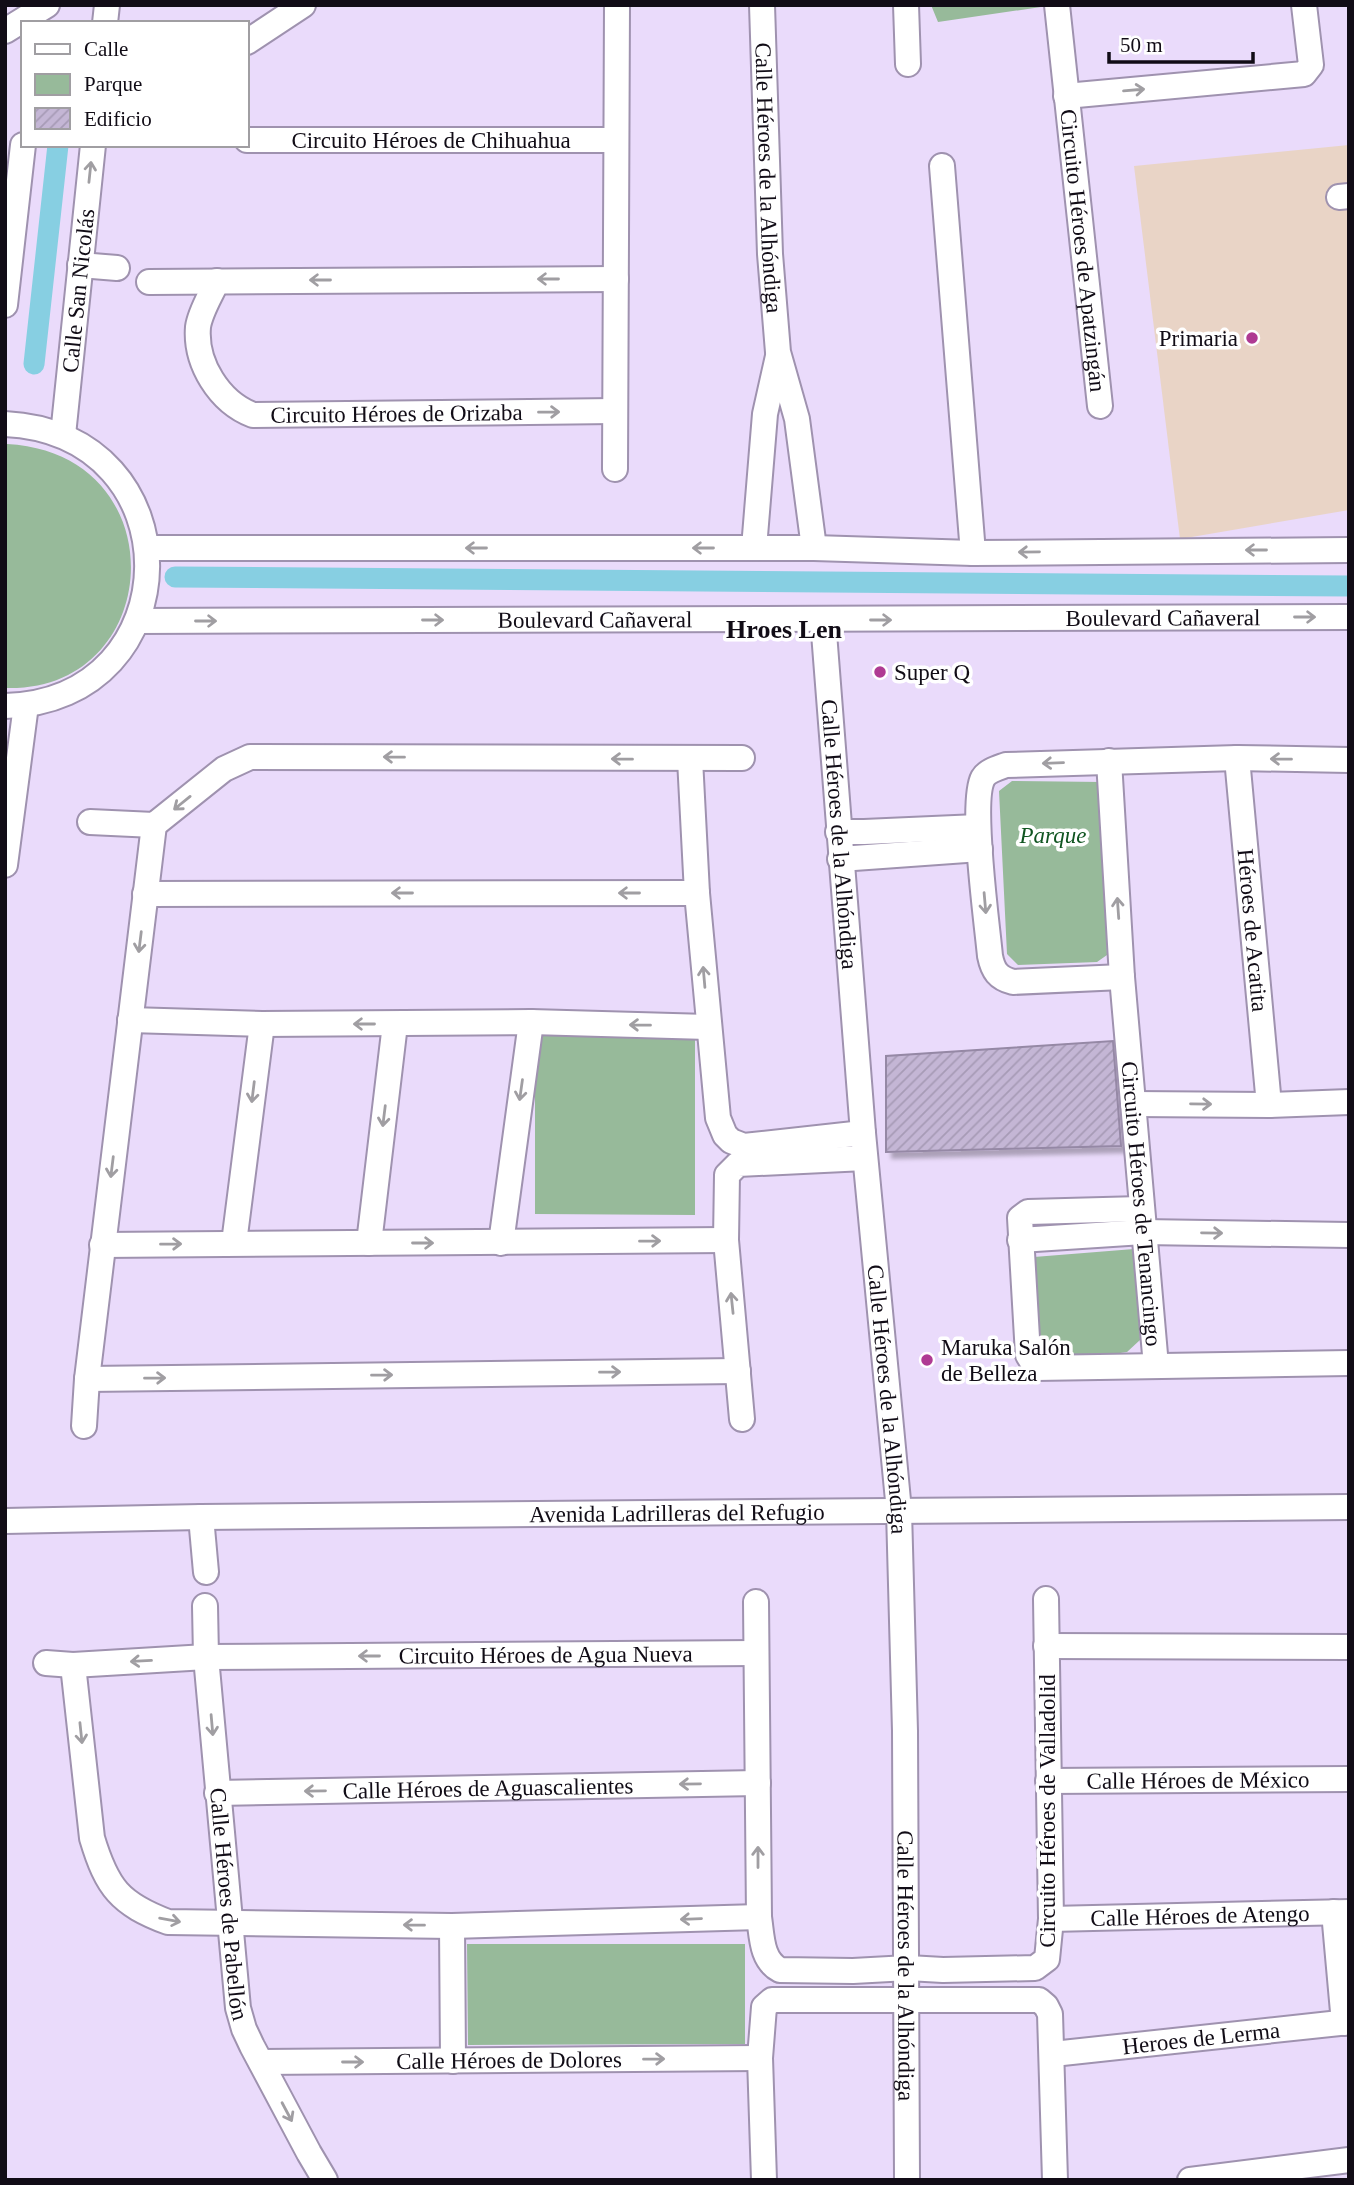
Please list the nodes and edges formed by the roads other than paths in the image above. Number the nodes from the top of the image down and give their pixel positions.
1 (303, 5) edge
2 (617, 5) edge
3 (762, 5) edge
4 (906, 5) edge
5 (1057, 5) edge
6 (1304, 5) edge
7 (21, 22) edge
8 (5, 31) edge
9 (248, 41) edge
10 (908, 64) dead end
11 (1066, 96) junction
12 (21, 132) edge
13 (248, 140) edge
14 (616, 140) junction
15 (5, 141) edge
16 (23, 147) edge
17 (93, 147) edge
18 (942, 166) dead end
19 (80, 265) junction
20 (117, 268) dead end
21 (616, 279) junction
22 (217, 281) junction
23 (149, 282) dead end
24 (5, 305) edge
25 (778, 352) junction
26 (1100, 406) dead end
27 (615, 411) junction
28 (5, 424) edge
29 (63, 435) junction
30 (615, 470) dead end
31 (148, 548) junction
32 (754, 548) junction
33 (814, 548) junction
34 (1349, 550) edge
35 (973, 553) junction
36 (1349, 617) edge
37 (823, 620) junction
38 (137, 621) junction
39 (15, 705) edge
40 (742, 758) dead end
41 (1237, 758) junction
42 (690, 760) junction
43 (1349, 760) edge
44 (1110, 761) junction
45 (90, 822) dead end
46 (154, 825) junction
47 (838, 832) junction
48 (979, 838) junction
49 (840, 859) junction
50 (5, 865) edge
51 (697, 893) junction
52 (145, 894) junction
53 (1122, 976) junction
54 (130, 1020) junction
55 (531, 1022) junction
56 (262, 1024) junction
57 (395, 1024) junction
58 (708, 1027) junction
59 (1349, 1102) edge
60 (1133, 1104) junction
61 (1269, 1105) junction
62 (863, 1133) junction
63 (865, 1158) junction
64 (1142, 1220) junction
65 (1349, 1235) edge
66 (726, 1240) junction
67 (501, 1242) junction
68 (234, 1243) junction
69 (369, 1243) junction
70 (102, 1245) junction
71 (1349, 1363) edge
72 (1156, 1366) junction
73 (738, 1371) junction
74 (87, 1379) junction
75 (742, 1419) dead end
76 (84, 1426) dead end
77 (1349, 1507) edge
78 (899, 1511) junction
79 (201, 1517) junction
80 (5, 1521) edge
81 (206, 1572) dead end
82 (1046, 1599) dead end
83 (756, 1602) dead end
84 (205, 1606) dead end
85 (1046, 1646) junction
86 (1349, 1647) edge
87 (756, 1653) junction
88 (206, 1657) junction
89 (46, 1663) dead end
90 (73, 1665) junction
91 (1349, 1779) edge
92 (1048, 1781) junction
93 (758, 1783) junction
94 (218, 1793) junction
95 (1341, 1912) edge
96 (759, 1917) junction
97 (1051, 1919) junction
98 (229, 1923) junction
99 (452, 1926) junction
100 (908, 1968) junction
101 (907, 2001) junction
102 (1347, 2022) edge
103 (1053, 2054) junction
104 (760, 2058) junction
105 (261, 2062) junction
106 (453, 2062) junction
107 (1349, 2160) edge
108 (326, 2180) edge
109 (764, 2180) edge
110 (907, 2180) edge
111 (1055, 2180) edge
112 (1190, 2180) edge

1 - 9 street
2 - 14 street
3 - 25 street, Calle Héroes de la Alhóndiga
4 - 10 street
5 - 11 street, Circuito Héroes de Apatzingán
11 -> 6 street, Circuito Héroes de Apatzingán
7 - 8 street
11 - 26 street, Circuito Héroes de Apatzingán
12 - 15 street
13 - 14 street, Circuito Héroes de Chihuahua
14 - 21 street
16 - 24 street
19 -> 17 street, Calle San Nicolás
18 - 35 street
19 - 20 street
19 - 29 street, Calle San Nicolás
21 -> 22 street
21 - 27 street
22 - 23 street
22 -> 27 street, Circuito Héroes de Orizaba
25 - 32 street, Calle Héroes de la Alhóndiga
25 - 33 street, Calle Héroes de la Alhóndiga
27 - 30 street
28 - 29 street
29 - 31 street
32 -> 31 street
31 - 38 street
32 - 33 street
33 - 35 street
34 -> 35 street
37 -> 36 street, Boulevard Cañaveral
38 -> 37 street, Boulevard Cañaveral
37 - 47 street, Calle Héroes de la Alhóndiga
38 - 39 street
39 - 50 street
40 - 42 street
43 -> 41 street
41 - 44 street
41 - 61 street, Héroes de Acatita
42 -> 46 street
42 - 51 street
44 -> 48 street
53 -> 44 street, Circuito Héroes de Tenancingo
45 - 46 street
46 - 52 street
47 - 48 street
47 - 49 street, Calle Héroes de la Alhóndiga
48 - 49 street
48 -> 53 street
49 - 62 street, Calle Héroes de la Alhóndiga
51 -> 52 street
58 -> 51 street
52 -> 54 street
53 - 60 street, Circuito Héroes de Tenancingo
54 - 56 street
54 -> 70 street
55 - 57 street
58 -> 55 street
55 -> 67 street
57 -> 56 street
56 -> 68 street
57 -> 69 street
58 - 62 street
59 - 61 street
60 -> 61 street
60 - 64 street, Circuito Héroes de Tenancingo
62 - 63 street, Calle Héroes de la Alhóndiga
63 - 66 street
63 - 78 street, Calle Héroes de la Alhóndiga
64 -> 65 street
64 - 72 street, Circuito Héroes de Tenancingo
64 - 72 street
67 -> 66 street
73 -> 66 street
69 -> 67 street
68 - 69 street
70 -> 68 street
70 - 74 street
71 - 72 street, Circuito Héroes de Tenancingo
74 -> 73 street
73 - 75 street
74 - 76 street
77 - 78 street, Avenida Ladrilleras del Refugio
78 - 79 street, Avenida Ladrilleras del Refugio
78 - 100 street, Calle Héroes de la Alhóndiga
79 - 80 street, Avenida Ladrilleras del Refugio
79 - 81 street
82 - 85 street, Circuito Héroes de Valladolid
83 - 87 street
84 - 88 street, Calle Héroes de Pabellón
85 - 86 street, Circuito Héroes de Valladolid
85 - 92 street, Circuito Héroes de Valladolid
87 -> 88 street, Circuito Héroes de Agua Nueva
87 - 93 street
88 -> 90 street, Circuito Héroes de Agua Nueva
88 -> 94 street, Calle Héroes de Pabellón
89 - 90 street, Circuito Héroes de Agua Nueva
90 -> 98 street
91 - 92 street, Calle Héroes de México
92 - 97 street, Circuito Héroes de Valladolid
93 -> 94 street, Calle Héroes de Aguascalientes
96 -> 93 street
94 - 98 street, Calle Héroes de Pabellón
95 - 97 street, Calle Héroes de Atengo
95 - 102 street
96 -> 99 street
96 - 100 street
97 - 100 street, Circuito Héroes de Valladolid
99 -> 98 street
98 - 105 street, Calle Héroes de Pabellón
99 - 106 street
100 - 101 street, Calle Héroes de la Alhóndiga
101 - 103 street
101 - 104 street
101 - 110 street, Calle Héroes de la Alhóndiga
102 - 103 street, Heroes de Lerma
103 - 111 street
106 -> 104 street, Calle Héroes de Dolores
104 - 109 street
105 -> 106 street, Calle Héroes de Dolores
105 -> 108 street, Calle Héroes de Pabellón
107 - 112 street

